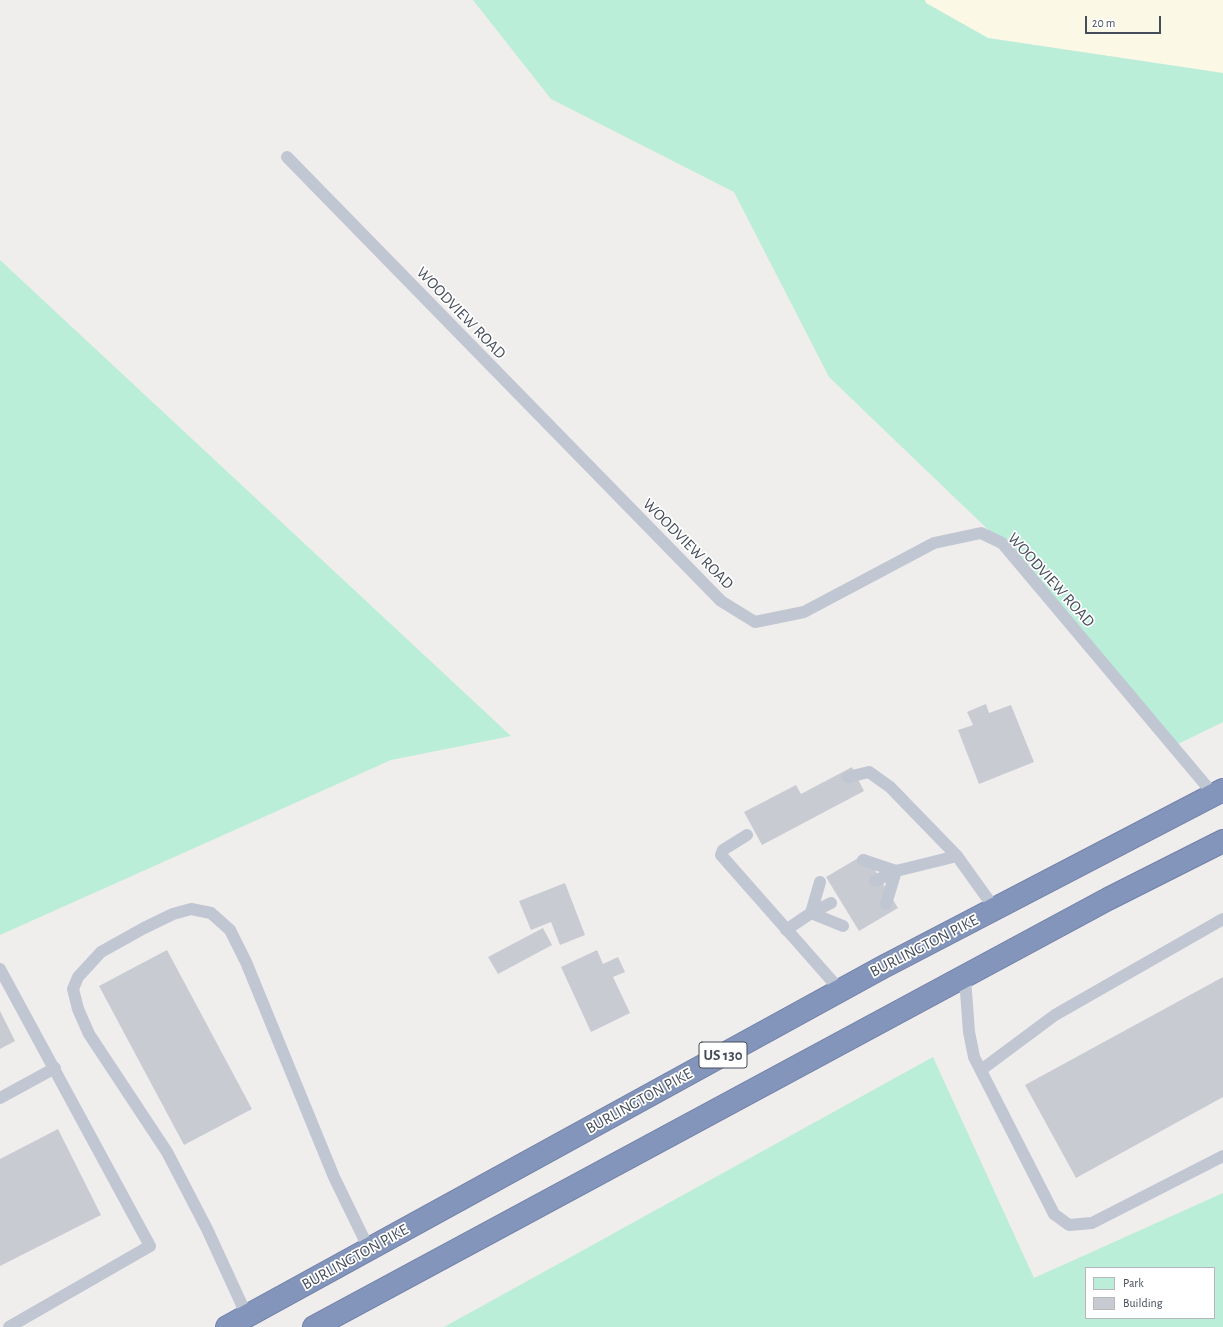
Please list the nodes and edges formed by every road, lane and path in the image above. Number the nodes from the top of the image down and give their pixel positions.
1 (287, 157) dead end
2 (848, 777) dead end
3 (1218, 792) edge
4 (747, 835) dead end
5 (1223, 841) edge
6 (956, 856) junction
7 (863, 860) dead end
8 (896, 871) junction
9 (875, 881) dead end
10 (820, 882) dead end
11 (831, 903) dead end
12 (886, 904) dead end
13 (995, 909) junction
14 (811, 913) junction
15 (1223, 919) edge
16 (843, 926) dead end
17 (786, 930) junction
18 (0, 969) edge
19 (965, 978) junction
20 (840, 990) junction
21 (55, 1068) junction
22 (981, 1070) junction
23 (0, 1098) edge
24 (1223, 1156) edge
25 (369, 1249) junction
26 (247, 1316) junction
27 (9, 1327) edge
28 (228, 1327) edge
29 (314, 1327) edge

1 - 3 lane, WOODVIEW ROAD
2 - 6 lane
3 - 13 highway, BURLINGTON PIKE / US 130
4 - 17 lane
5 - 19 highway, US 130
6 - 8 lane
6 - 13 lane
7 - 8 lane
8 - 9 lane
8 - 12 lane
10 - 14 lane
11 - 14 lane
13 - 20 highway, BURLINGTON PIKE / US 130
14 - 16 lane
14 - 17 lane
15 - 22 lane
17 - 20 lane
18 - 21 lane
19 - 22 lane
19 - 29 highway, US 130
20 - 25 highway, BURLINGTON PIKE / US 130
21 - 23 lane
21 - 27 lane
22 - 24 lane
25 - 26 highway, BURLINGTON PIKE / US 130
25 - 26 lane
26 - 28 highway, BURLINGTON PIKE / US 130

